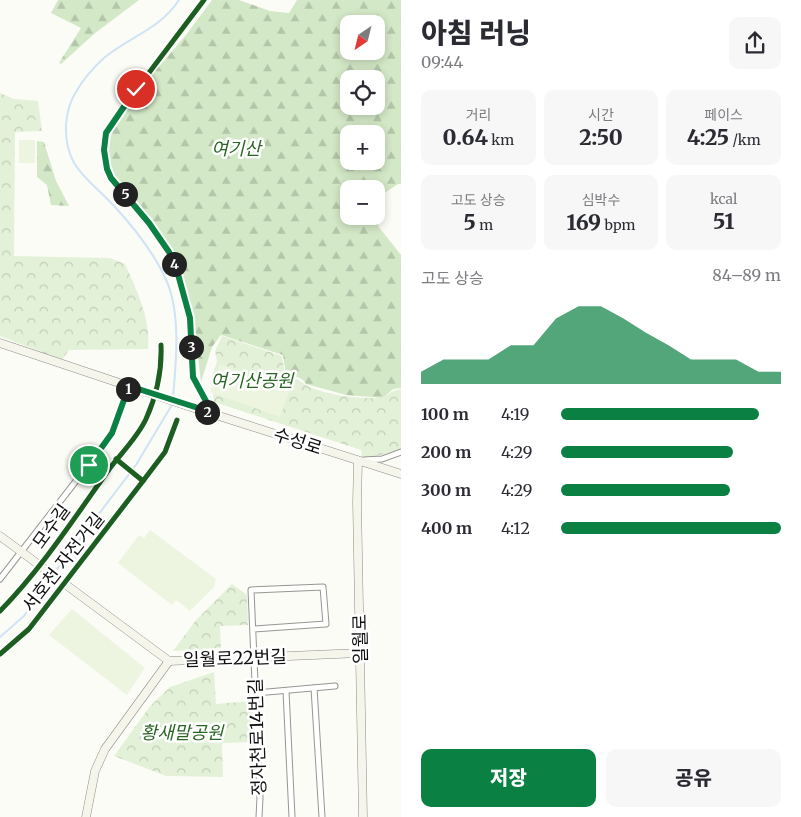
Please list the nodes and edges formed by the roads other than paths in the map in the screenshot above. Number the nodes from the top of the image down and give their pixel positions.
1 (204, 0) edge
2 (2, 343) edge
3 (0, 352) edge
4 (129, 386) junction
5 (217, 414) junction
6 (401, 452) edge
7 (358, 461) junction
8 (401, 474) edge
9 (0, 536) edge
10 (20, 552) junction
11 (0, 579) edge
12 (253, 629) junction
13 (360, 653) junction
14 (254, 658) junction
15 (169, 661) junction
16 (335, 686) dead end
17 (314, 688) junction
18 (286, 691) junction
19 (256, 693) junction
20 (86, 817) edge
21 (259, 817) edge
22 (292, 817) edge
23 (322, 817) edge
24 (363, 817) edge

1 - 5 street
2 - 3 street
2 - 4 street
4 - 5 street, 수성로
4 - 10 street
5 - 7 street, 수성로
6 - 7 street
7 - 8 street, 수성로
7 - 13 street, 일월로
9 - 10 street, 일월로22번길
10 - 11 street
10 - 15 street, 일월로22번길
12 - 12 street, 정자천로14번길
12 - 14 street, 정자천로14번길
13 - 14 street, 일월로22번길
13 - 24 street, 일월로
14 - 15 street, 일월로22번길
14 - 19 street, 정자천로14번길
15 - 20 street
16 - 17 street
17 - 18 street
17 - 23 street
18 - 19 street
18 - 22 street
19 - 21 street, 정자천로14번길

